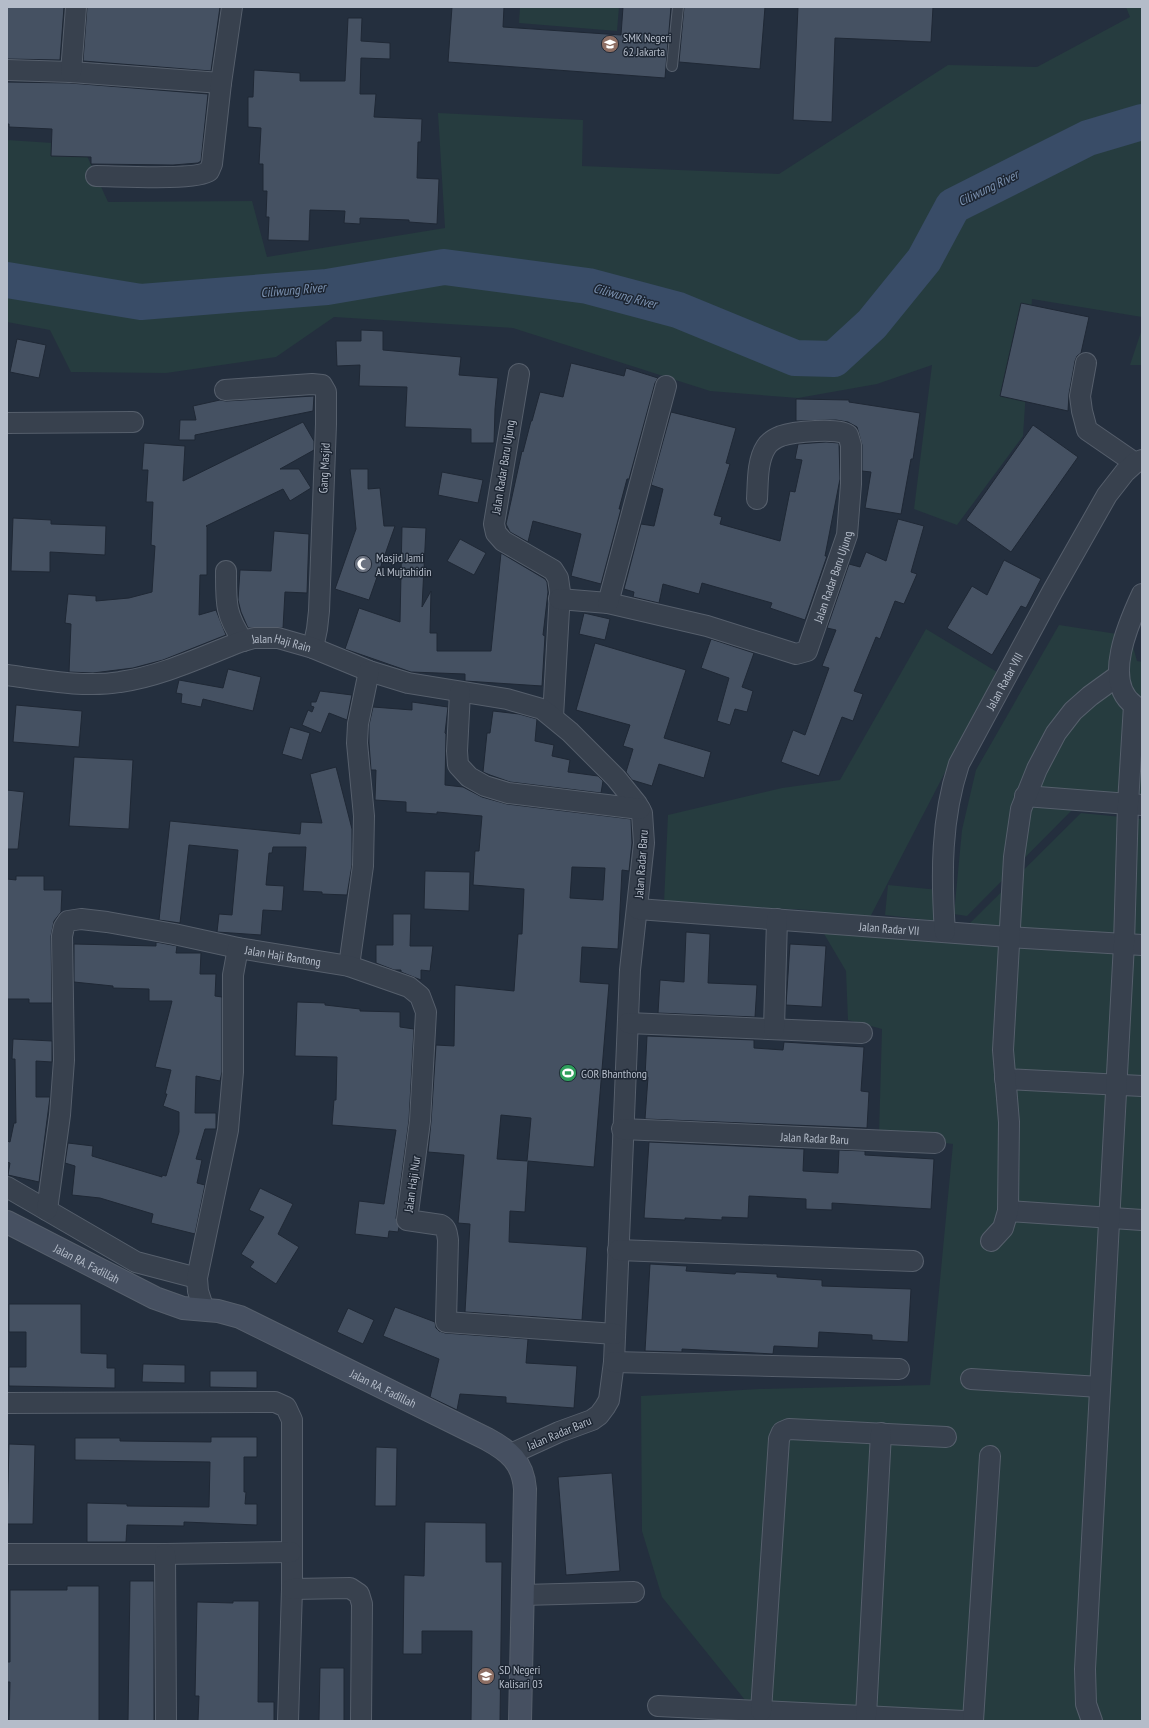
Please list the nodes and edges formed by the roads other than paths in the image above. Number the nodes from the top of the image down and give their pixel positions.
1 (76, 7) edge
2 (232, 7) edge
3 (678, 7) edge
4 (672, 66) dead end
5 (7, 70) edge
6 (71, 72) junction
7 (221, 83) junction
8 (96, 176) dead end
9 (1086, 363) dead end
10 (519, 374) dead end
11 (666, 386) dead end
12 (225, 390) dead end
13 (133, 422) dead end
14 (7, 423) edge
15 (1138, 461) edge
16 (757, 498) dead end
17 (226, 571) dead end
18 (1142, 594) edge
19 (559, 599) junction
20 (608, 603) junction
21 (243, 641) junction
22 (313, 648) junction
23 (368, 671) junction
24 (7, 675) edge
25 (1119, 675) junction
26 (460, 692) junction
27 (1138, 706) edge
28 (553, 716) junction
29 (1025, 796) junction
30 (1135, 804) edge
31 (640, 809) junction
32 (638, 909) junction
33 (776, 920) junction
34 (945, 932) junction
35 (1009, 937) junction
36 (1133, 945) edge
37 (238, 948) junction
38 (349, 966) junction
39 (628, 1023) junction
40 (774, 1029) junction
41 (862, 1033) dead end
42 (1005, 1078) junction
43 (1117, 1084) junction
44 (1142, 1086) edge
45 (622, 1128) junction
46 (935, 1144) dead end
47 (7, 1187) edge
48 (47, 1210) junction
49 (1008, 1211) junction
50 (1109, 1218) junction
51 (1142, 1220) edge
52 (7, 1222) edge
53 (991, 1241) dead end
54 (618, 1250) junction
55 (913, 1261) dead end
56 (197, 1278) junction
57 (204, 1310) junction
58 (615, 1334) junction
59 (614, 1362) junction
60 (899, 1369) dead end
61 (972, 1379) dead end
62 (1100, 1387) junction
63 (7, 1403) edge
64 (881, 1433) junction
65 (946, 1437) dead end
66 (510, 1454) junction
67 (990, 1456) dead end
68 (292, 1552) junction
69 (7, 1554) edge
70 (165, 1554) junction
71 (292, 1589) junction
72 (634, 1592) dead end
73 (523, 1595) junction
74 (658, 1706) dead end
75 (761, 1711) junction
76 (866, 1716) junction
77 (166, 1721) edge
78 (288, 1721) edge
79 (361, 1721) edge
80 (520, 1721) edge
81 (964, 1721) edge
82 (973, 1721) edge
83 (1092, 1721) edge

1 - 6 street
2 - 7 street
3 - 4 lane
5 - 6 street
6 - 7 street
7 - 8 street
9 - 15 street
10 - 19 street, Jalan Radar Baru Ujung
11 - 20 street
12 - 22 street, Gang Masjid
13 - 14 street
15 - 34 street, Jalan Radar VIII
16 - 20 street, Jalan Radar Baru Ujung
17 - 21 street
18 - 25 street
19 - 20 street, Jalan Radar Baru Ujung
19 - 28 street, Jalan Radar Baru Ujung
21 - 22 street, Jalan Haji Rain
21 - 24 street, Jalan Haji Rain
22 - 23 street, Jalan Haji Rain
23 - 26 street, Jalan Haji Rain
23 - 38 street
25 - 27 street
25 - 29 street
26 - 28 street, Jalan Haji Rain
26 - 31 street
27 - 30 street
28 - 31 street, Jalan Radar Baru
29 - 30 street
29 - 35 street
30 - 36 street
31 - 32 street, Jalan Radar Baru
32 - 33 street, Jalan Radar VII
32 - 39 street, Jalan Radar Baru
33 - 34 street, Jalan Radar VII
33 - 40 street
34 - 35 street, Jalan Radar VII
35 - 36 street, Jalan Radar VII
35 - 42 street
36 - 43 street
37 - 38 street, Jalan Haji Bantong
37 - 48 street
37 - 56 street, Jalan Haji Bantong
38 - 58 street, Jalan Haji Nur
39 - 40 street
39 - 45 street, Jalan Radar Baru
40 - 41 street
42 - 43 street
42 - 49 street
43 - 44 street
43 - 50 street
45 - 46 street, Jalan Radar Baru
45 - 54 street, Jalan Radar Baru
47 - 48 street
48 - 56 street
49 - 50 street
49 - 53 street
50 - 51 street
50 - 62 street
52 - 57 main road, Jalan RA. Fadillah
54 - 55 street
54 - 58 street, Jalan Radar Baru
56 - 57 street, Jalan Haji Bantong
57 - 66 main road, Jalan RA. Fadillah
58 - 59 street, Jalan Radar Baru
59 - 60 street
59 - 66 street, Jalan Radar Baru
61 - 62 street
62 - 83 street
63 - 68 street
64 - 65 street
64 - 75 street
64 - 76 street
66 - 73 main road, Jalan RA. Fadillah
67 - 82 street
68 - 70 street
68 - 71 street
69 - 70 street
70 - 77 street
71 - 78 street
71 - 79 street
72 - 73 street
73 - 80 main road, Jalan RA. Fadillah
74 - 75 street
75 - 76 street
76 - 81 street

